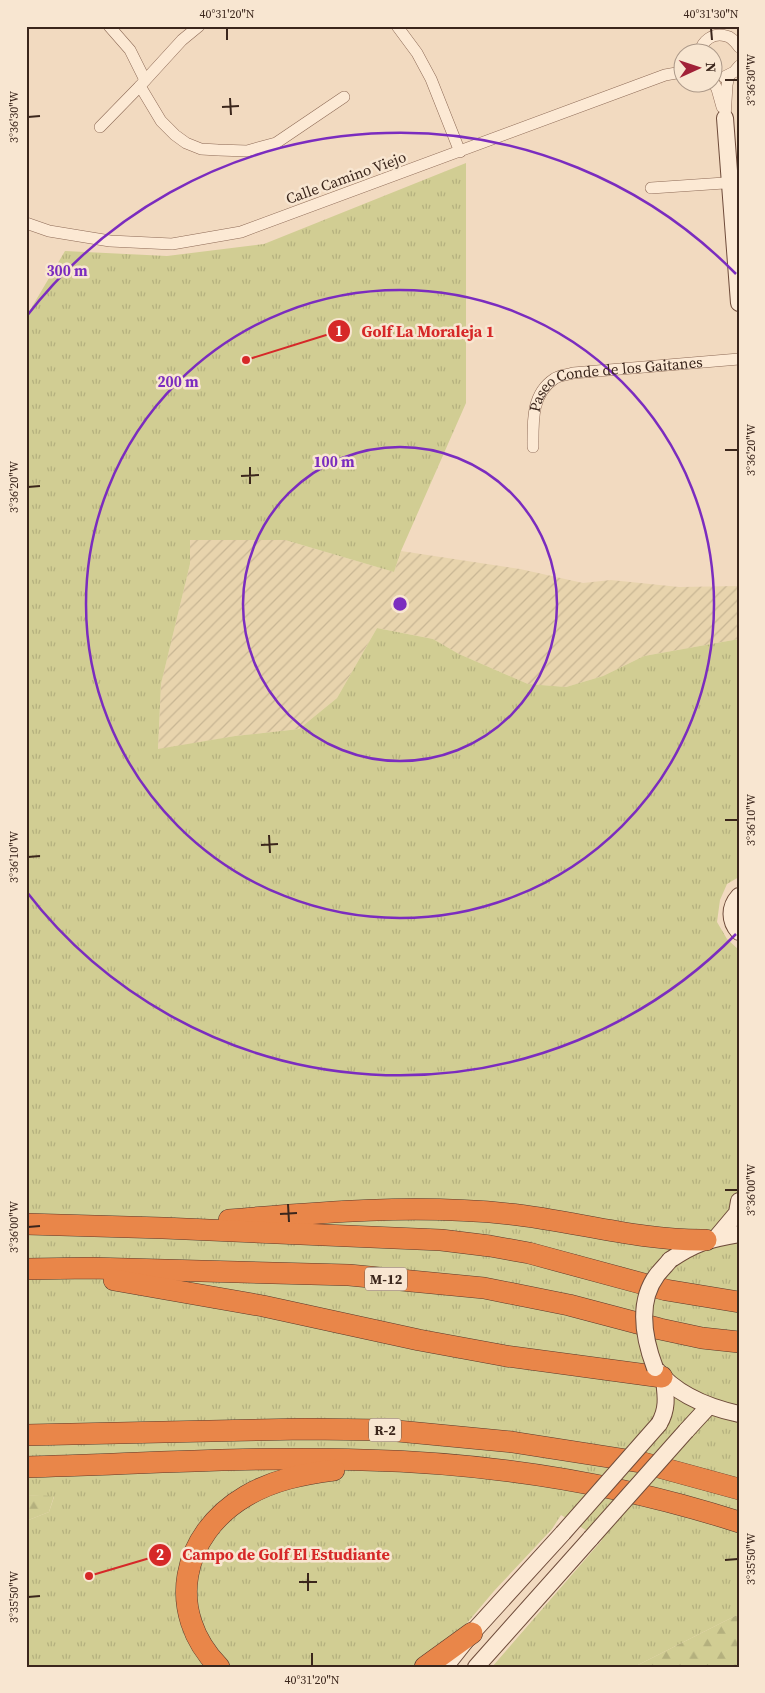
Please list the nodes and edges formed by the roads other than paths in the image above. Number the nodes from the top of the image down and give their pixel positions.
1 (110, 26) edge
2 (199, 26) edge
3 (397, 26) edge
4 (710, 26) edge
5 (733, 37) edge
6 (703, 42) edge
7 (708, 42) edge
8 (739, 66) edge
9 (672, 70) edge
10 (672, 74) edge
11 (665, 75) junction
12 (730, 75) junction
13 (722, 78) edge
14 (142, 83) junction
15 (718, 92) edge
16 (344, 97) dead end
17 (725, 118) junction
18 (100, 127) dead end
19 (460, 152) junction
20 (734, 183) edge
21 (651, 188) dead end
22 (26, 223) edge
23 (739, 303) edge
24 (739, 359) edge
25 (533, 447) dead end
26 (739, 896) edge
27 (739, 932) edge
28 (739, 1201) edge
29 (26, 1224) edge
30 (163, 1228) junction
31 (739, 1234) edge
32 (711, 1239) junction
33 (26, 1268) edge
34 (26, 1273) edge
35 (739, 1302) edge
36 (739, 1342) edge
37 (661, 1375) junction
38 (709, 1406) junction
39 (739, 1414) edge
40 (26, 1435) edge
41 (26, 1467) edge
42 (619, 1489) junction
43 (739, 1489) edge
44 (739, 1522) edge
45 (472, 1633) junction
46 (219, 1667) edge
47 (425, 1667) edge
48 (445, 1667) edge
49 (476, 1667) edge

1 - 14 street
2 - 14 street
3 - 19 street
4 - 6 street
5 - 7 street
8 - 12 street
9 - 11 street, Calle Camino Viejo
10 - 11 street, Calle Camino Viejo
11 - 19 street, Calle Camino Viejo
12 - 13 street
12 - 17 street
14 - 16 street
14 - 18 street
15 - 17 street
17 - 20 street
19 - 22 street, Calle Camino Viejo
20 - 21 street
20 - 23 street
24 - 25 street, Paseo Conde de los Gaitanes
26 - 27 street
28 - 32 street
29 - 30 highway
30 - 32 highway
30 - 35 highway
31 - 32 street
32 - 37 street, bridge
33 - 36 highway, M-12
34 - 37 highway
37 - 38 street
37 - 45 street, bridge
38 - 39 street
38 - 49 street, bridge
40 - 43 highway, R-2
41 - 42 highway, R-2
42 - 44 highway, R-2
42 - 46 highway
45 - 47 highway
45 - 48 street

